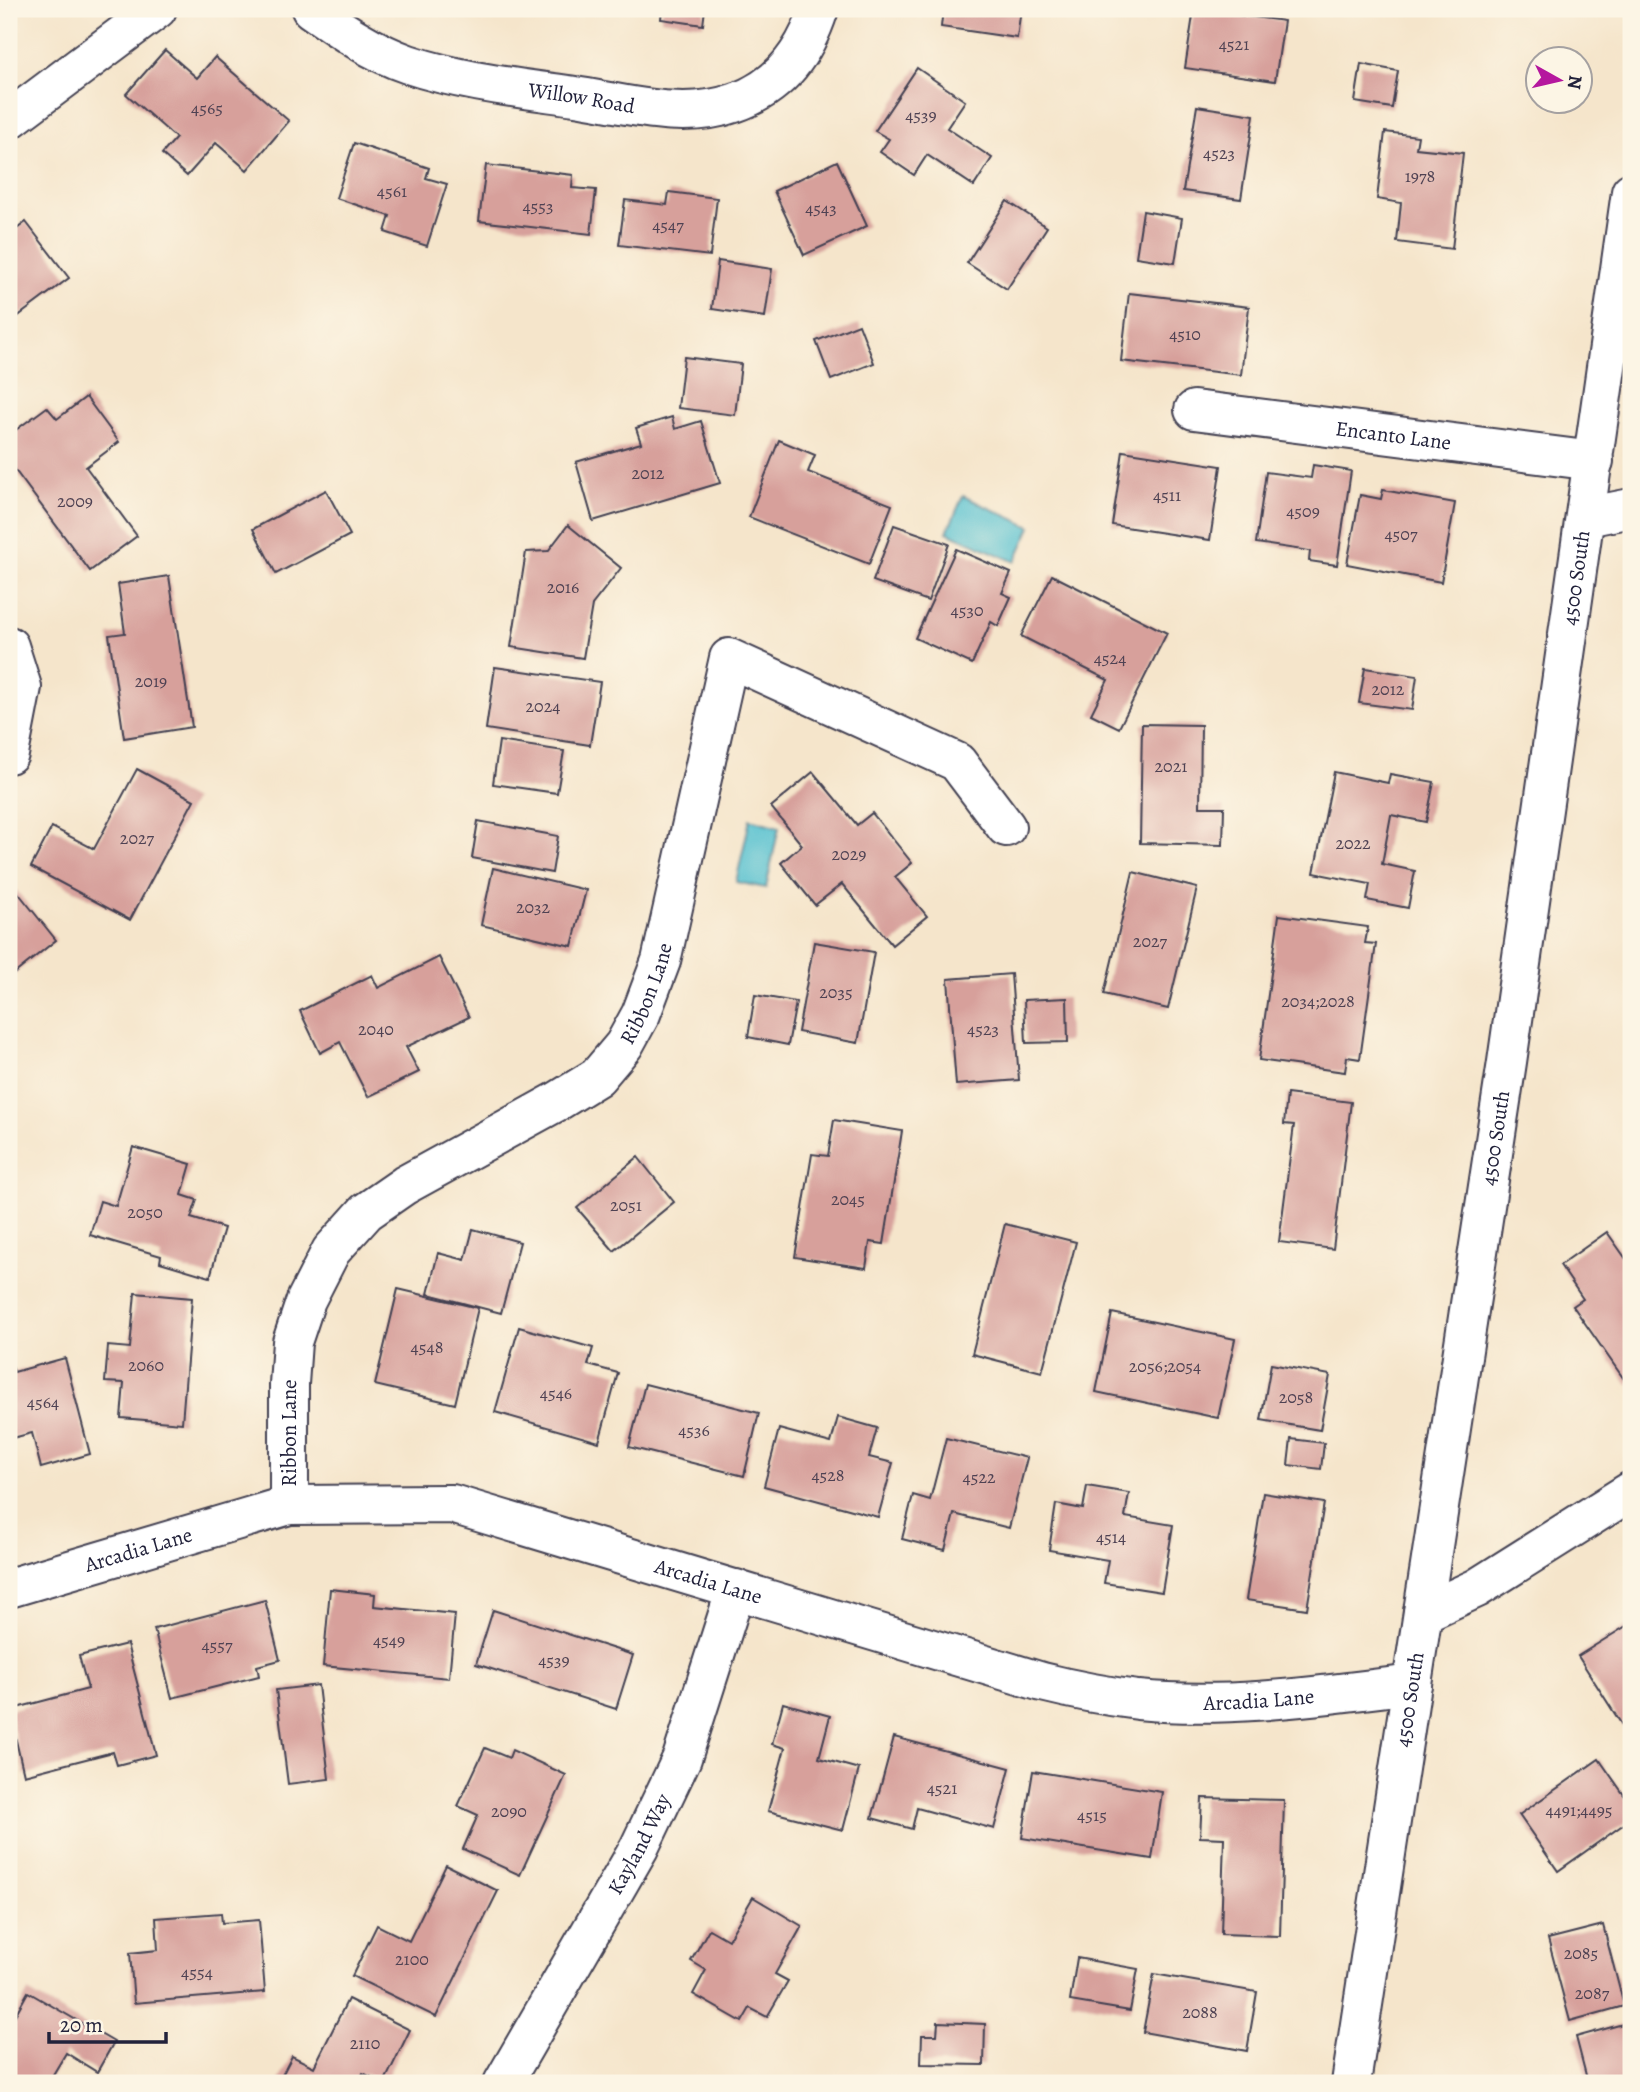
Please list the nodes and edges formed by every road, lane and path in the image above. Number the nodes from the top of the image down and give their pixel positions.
1 (157, 9) edge
2 (311, 9) edge
3 (819, 9) edge
4 (9, 120) edge
5 (1631, 192) edge
6 (1194, 410) dead end
7 (1594, 461) junction
8 (1631, 508) edge
9 (1586, 517) junction
10 (9, 646) edge
11 (9, 754) edge
12 (1006, 827) dead end
13 (1631, 1490) edge
14 (289, 1505) junction
15 (9, 1588) edge
16 (736, 1589) junction
17 (1423, 1613) junction
18 (1412, 1684) junction
19 (503, 2083) edge
20 (1351, 2083) edge

1 - 4 street
2 - 3 street, Willow Road
5 - 7 street, 4500 South
6 - 7 street, Encanto Lane
7 - 9 street, 4500 South
8 - 9 street
9 - 17 street, 4500 South
10 - 11 street
12 - 14 street, Ribbon Lane
13 - 17 street
14 - 15 street, Arcadia Lane
14 - 16 street, Arcadia Lane
16 - 18 street, Arcadia Lane
16 - 19 street, Kayland Way
17 - 18 street, 4500 South
18 - 20 street, 4500 South

